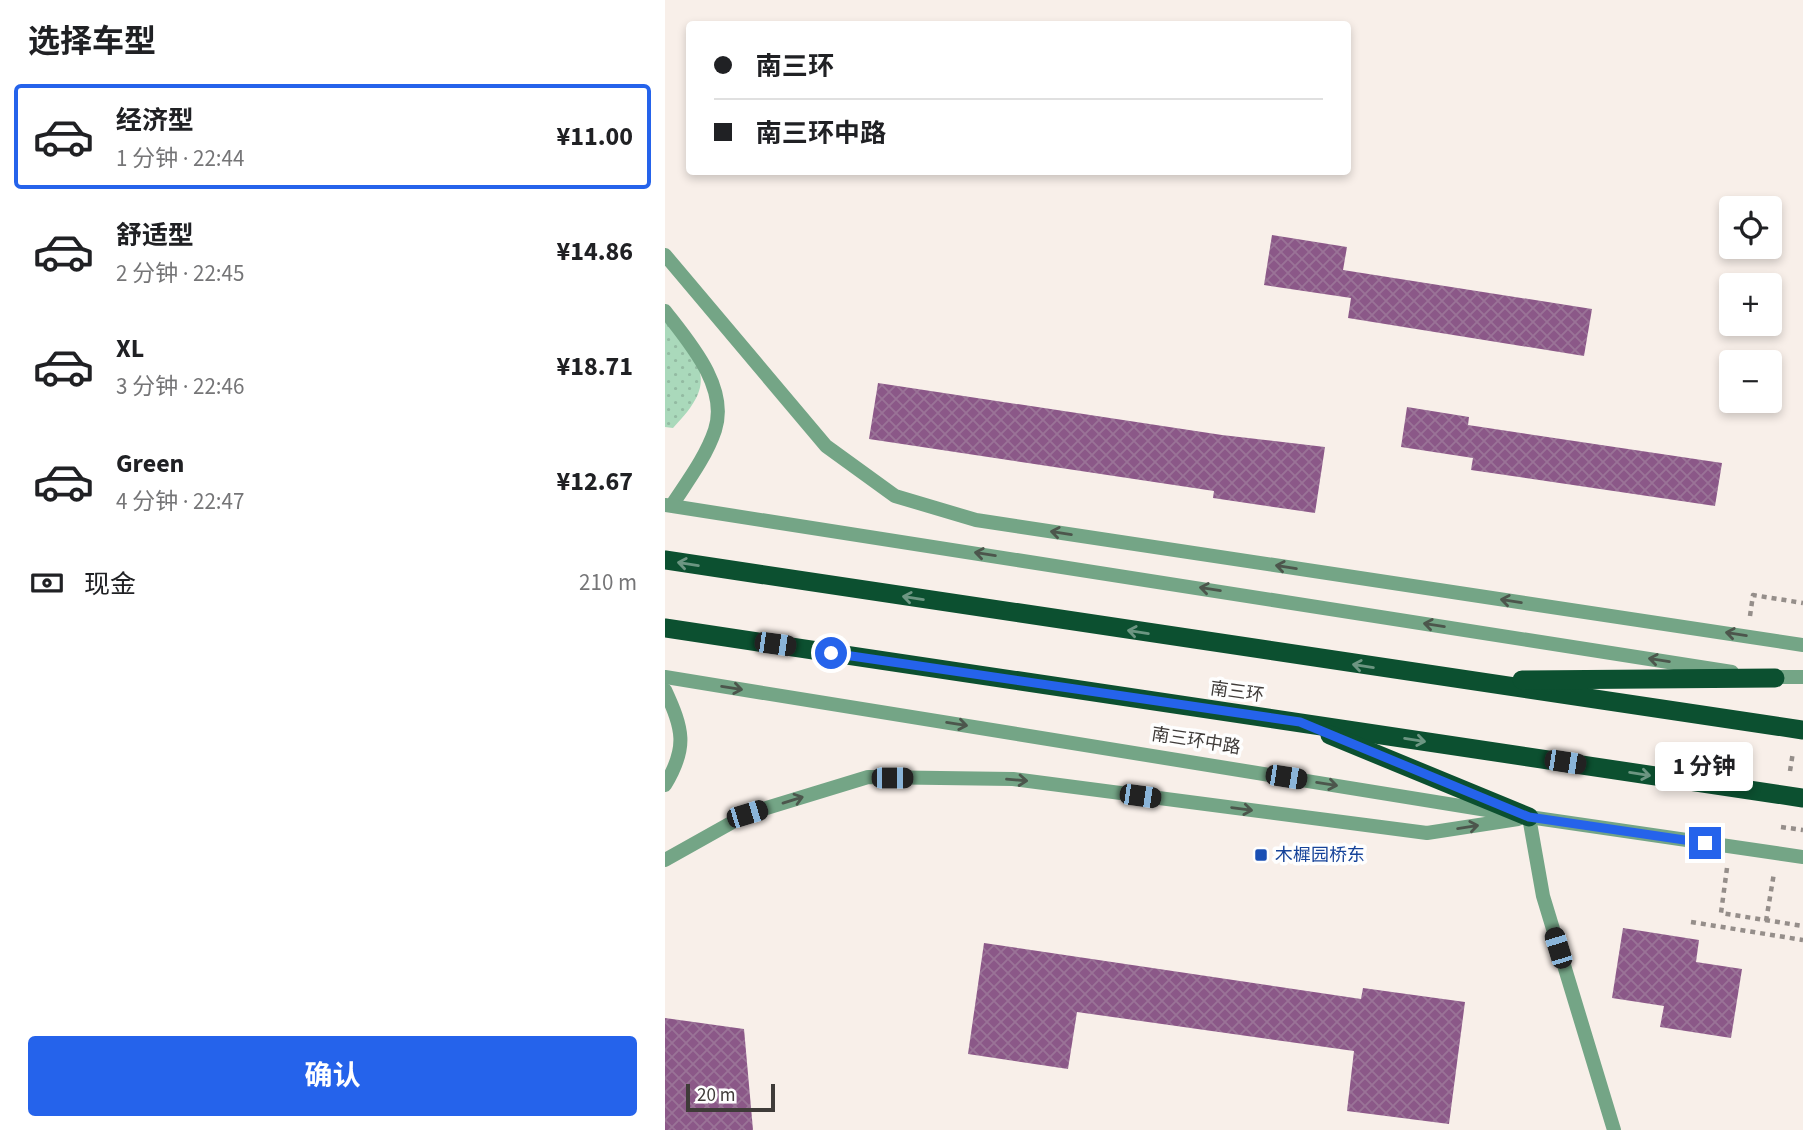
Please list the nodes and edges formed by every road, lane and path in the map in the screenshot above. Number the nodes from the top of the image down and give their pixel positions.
1 (665, 255) edge
2 (665, 311) edge
3 (669, 505) edge
4 (665, 560) edge
5 (1752, 595) dead end
6 (1803, 603) edge
7 (665, 628) edge
8 (1803, 645) edge
9 (665, 677) edge
10 (1803, 677) edge
11 (1775, 678) junction
12 (1455, 680) junction
13 (665, 690) edge
14 (1300, 722) junction
15 (1803, 730) edge
16 (665, 785) edge
17 (1803, 798) edge
18 (1529, 817) junction
19 (1781, 827) dead end
20 (1803, 830) edge
21 (1730, 846) junction
22 (1803, 858) edge
23 (665, 860) edge
24 (1691, 922) dead end
25 (1803, 926) edge
26 (1803, 940) edge
27 (1614, 1130) edge

8 -> 1 street
2 - 3 street
11 -> 3 street
12 -> 4 highway
5 - 6 path
7 - 14 highway, 南三环
9 -> 18 street, 南三环中路
10 - 11 street
11 - 12 highway
12 - 15 highway
13 - 16 street
14 -> 17 highway, 南三环
14 - 18 highway
18 - 21 street, 南三环中路
23 -> 18 street
18 - 27 street
19 - 20 path
21 - 22 street, 南三环中路
21 - 25 path
24 - 26 path

